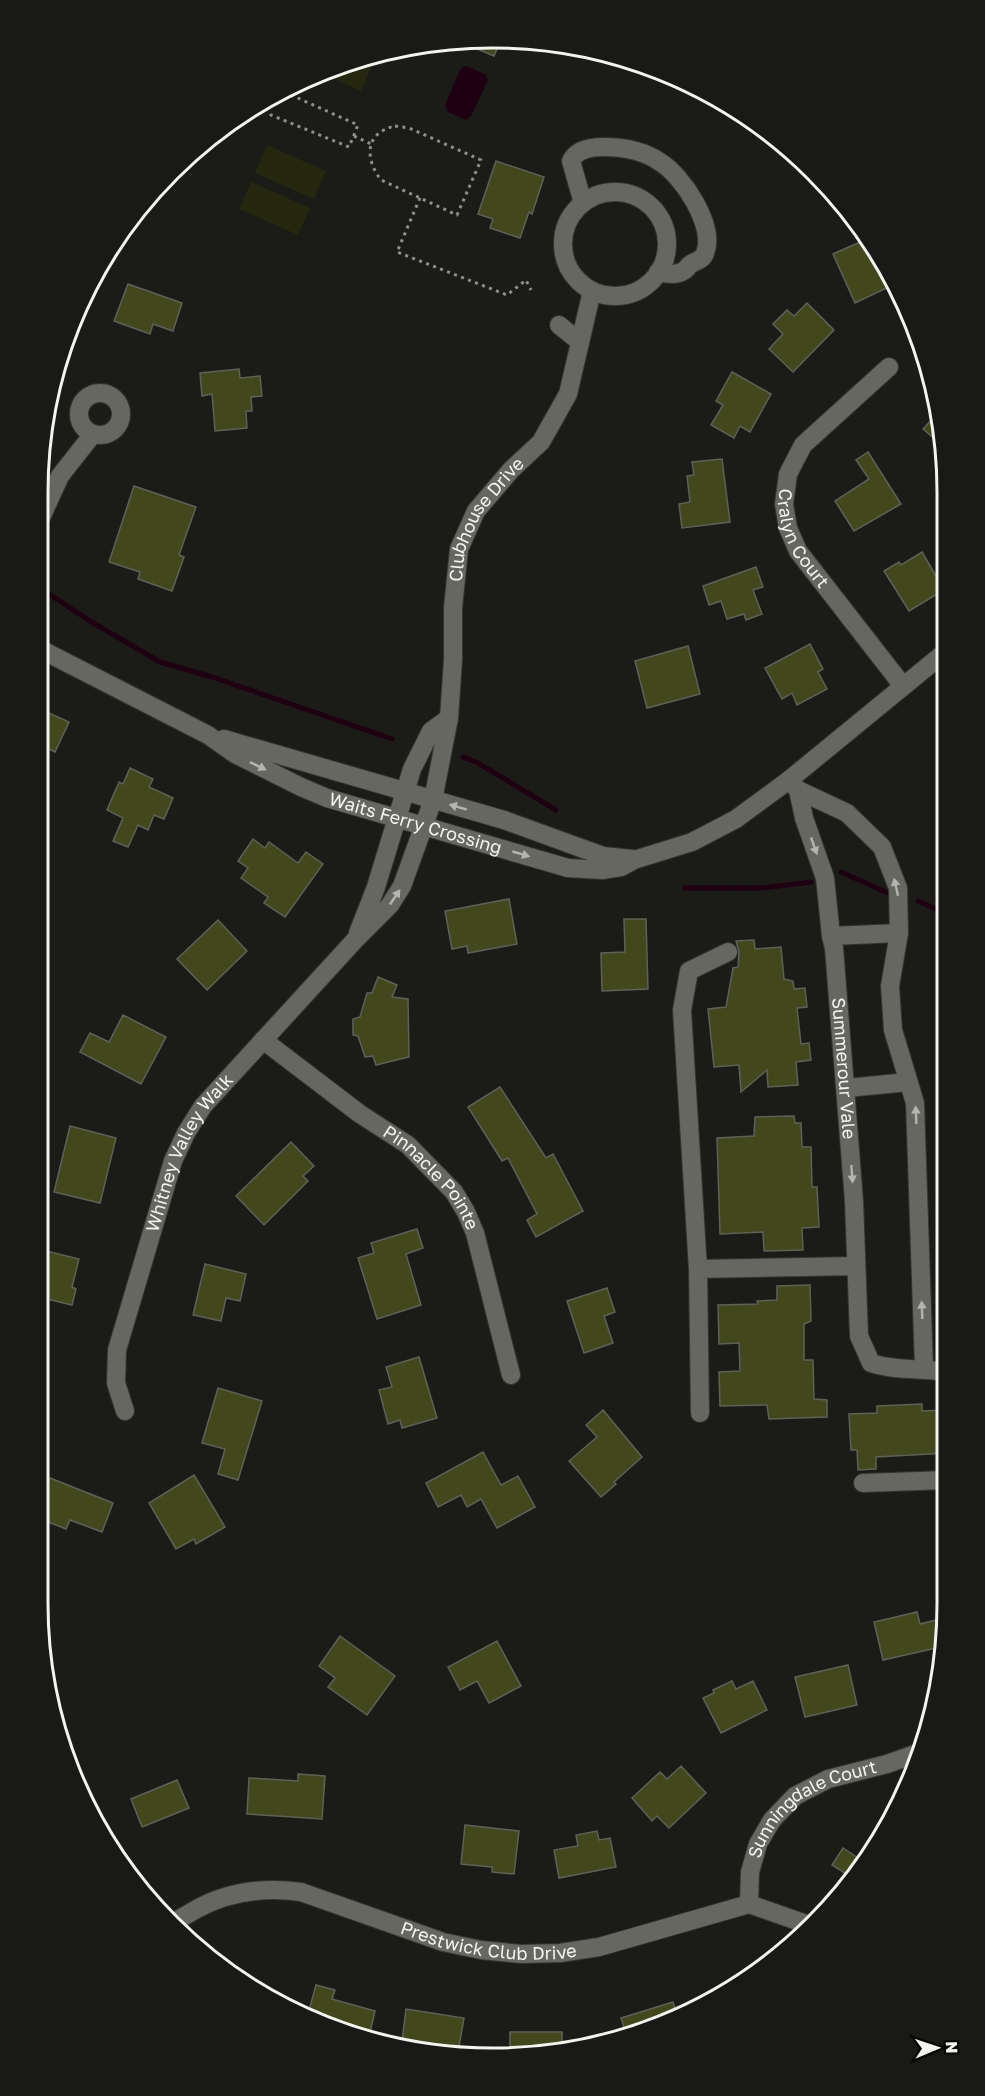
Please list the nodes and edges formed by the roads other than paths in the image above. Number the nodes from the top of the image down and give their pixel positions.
1 (583, 203) junction
2 (658, 272) junction
3 (592, 291) junction
4 (559, 326) dead end
5 (580, 342) junction
6 (890, 367) dead end
7 (93, 434) dead end
8 (48, 502) edge
9 (48, 653) edge
10 (937, 658) edge
11 (903, 686) junction
12 (449, 718) junction
13 (208, 735) junction
14 (793, 785) junction
15 (404, 791) junction
16 (432, 800) junction
17 (397, 819) junction
18 (423, 826) junction
19 (634, 860) junction
20 (899, 933) junction
21 (831, 936) junction
22 (355, 940) junction
23 (728, 952) dead end
24 (263, 1040) junction
25 (908, 1082) junction
26 (847, 1088) junction
27 (856, 1266) junction
28 (698, 1269) junction
29 (924, 1368) junction
30 (937, 1370) edge
31 (511, 1375) dead end
32 (125, 1411) dead end
33 (700, 1413) dead end
34 (937, 1480) edge
35 (863, 1483) dead end
36 (909, 1756) edge
37 (749, 1904) junction
38 (180, 1920) edge
39 (802, 1923) edge

1 - 2 street
1 - 2 street
1 - 3 street
2 - 3 street
3 - 5 street, Clubhouse Drive
4 - 5 street
5 - 12 street, Clubhouse Drive
6 - 11 street, Cralyn Court
7 - 8 street
9 - 13 street, Waits Ferry Crossing
10 - 11 street, Waits Ferry Crossing
11 - 14 street, Waits Ferry Crossing
12 - 15 street
12 - 16 street, Clubhouse Drive
13 - 15 street, Waits Ferry Crossing
13 -> 17 street, Waits Ferry Crossing
14 - 19 street, Waits Ferry Crossing
20 -> 14 street
14 -> 21 street, Summerour Vale
15 - 16 street, Waits Ferry Crossing
15 - 17 street, Whitney Valley Walk
16 - 18 street, Whitney Valley Walk
19 -> 16 street, Waits Ferry Crossing
17 - 18 street, Waits Ferry Crossing
17 - 22 street, Whitney Valley Walk
18 -> 19 street, Waits Ferry Crossing
22 -> 18 street, Whitney Valley Walk
20 - 21 street
20 - 25 street
21 - 26 street, Summerour Vale
22 - 24 street, Whitney Valley Walk
23 - 28 street
24 - 31 street, Pinnacle Pointe
24 - 32 street, Whitney Valley Walk
25 - 26 street
29 -> 25 street
26 -> 27 street, Summerour Vale
27 - 28 street
27 - 29 street, Summerour Vale
28 - 33 street
29 - 30 street
34 - 35 street
36 - 37 street, Sunningdale Court
37 - 38 street, Prestwick Club Drive
37 - 39 street

